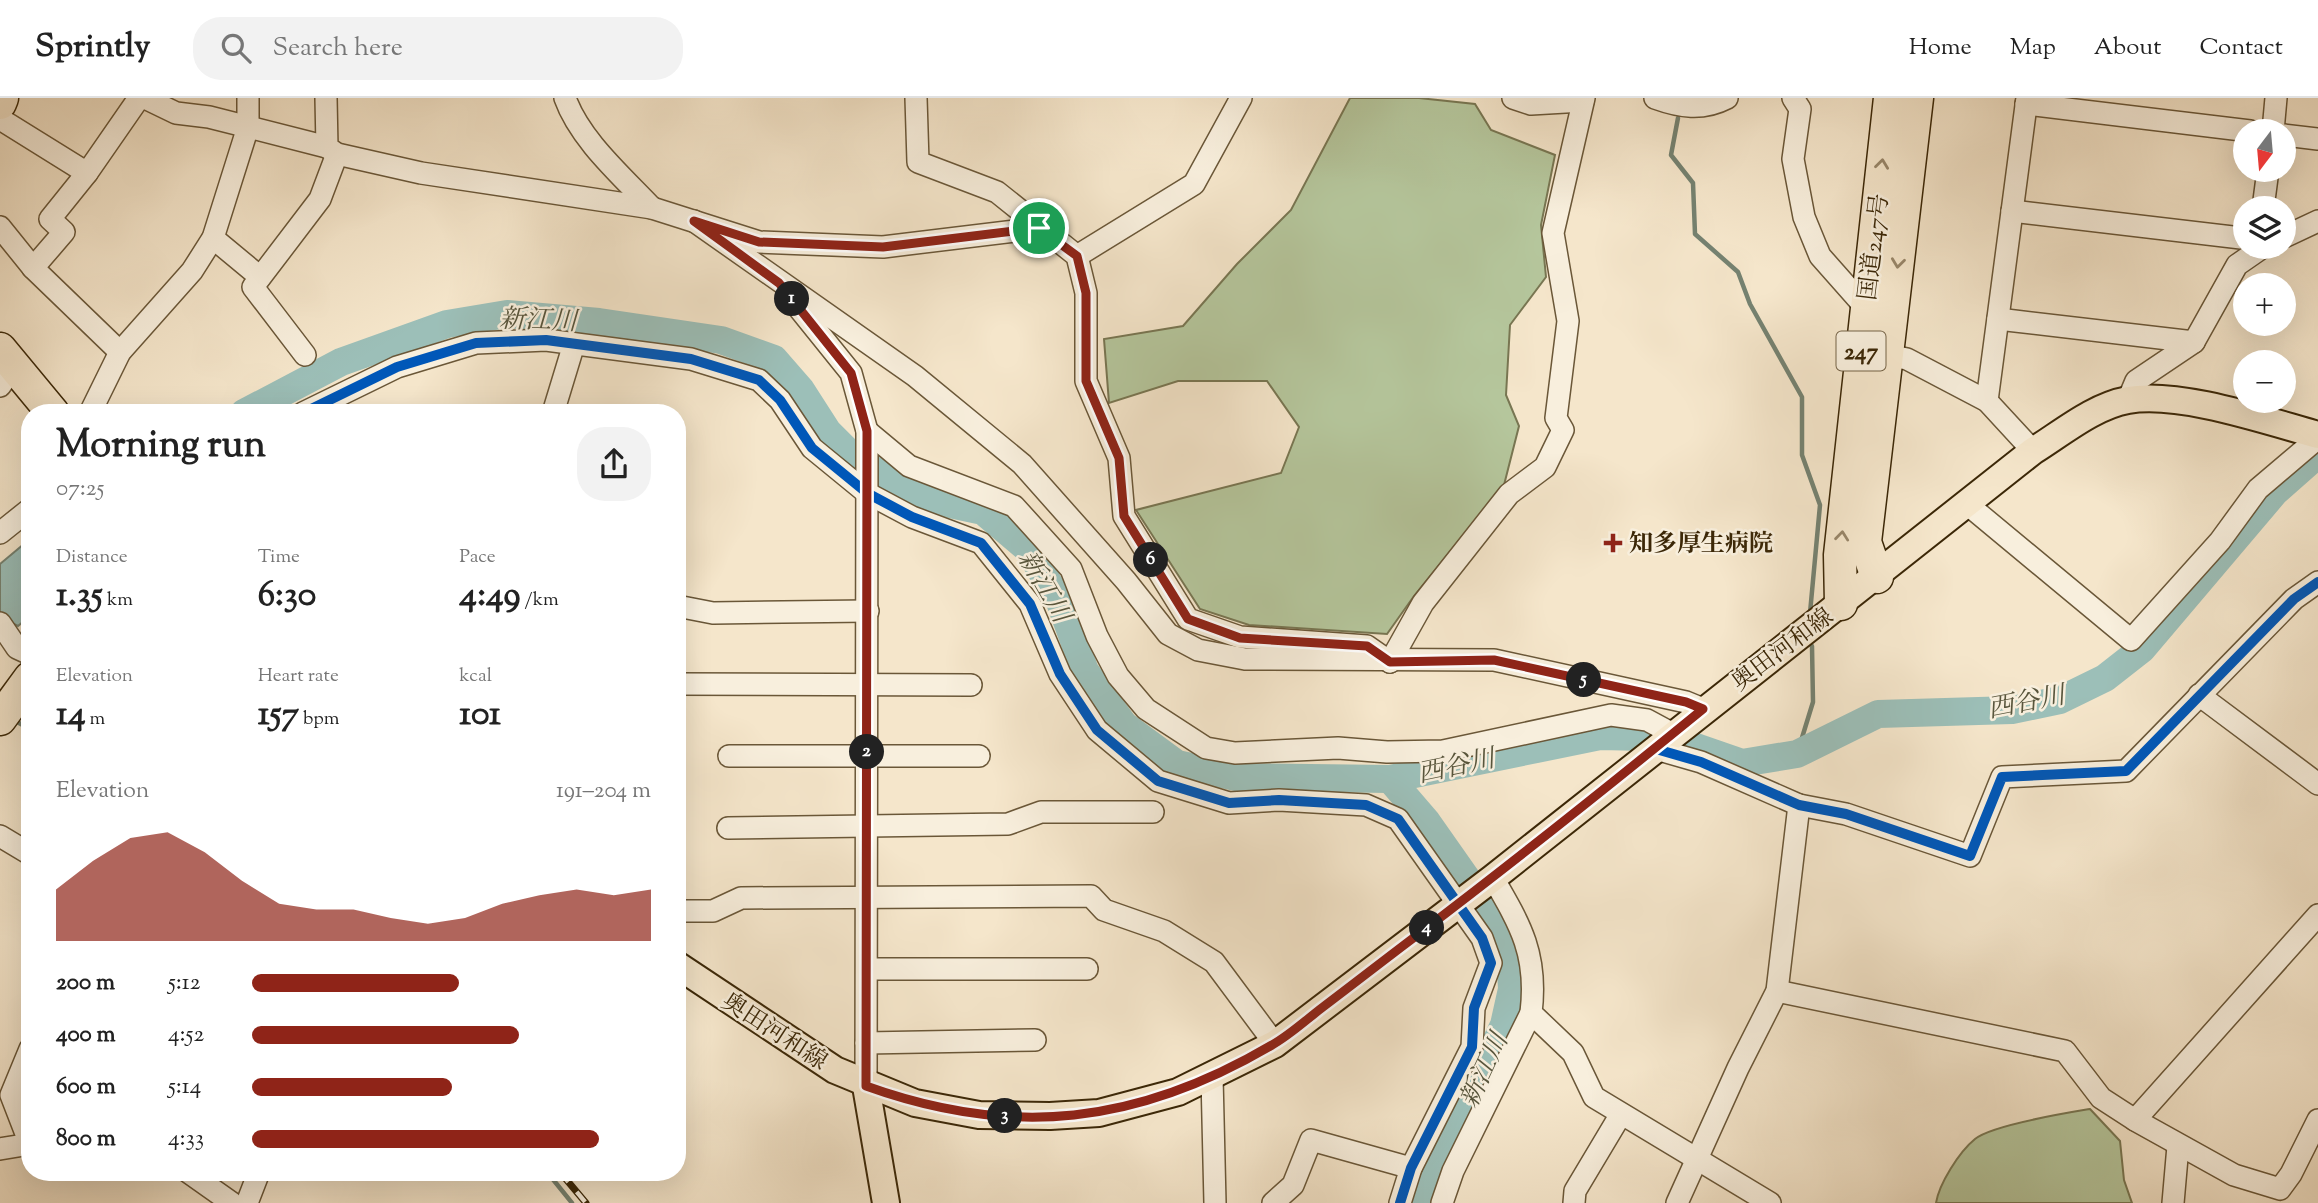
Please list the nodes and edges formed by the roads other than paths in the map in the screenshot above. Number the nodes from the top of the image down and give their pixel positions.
1 (248, 98) edge
2 (326, 98) edge
3 (565, 98) edge
4 (916, 98) edge
5 (1241, 98) edge
6 (1513, 98) edge
7 (1655, 98) edge
8 (1727, 98) edge
9 (1793, 98) edge
10 (1890, 98) edge
11 (1917, 98) edge
12 (2276, 98) edge
13 (148, 99) edge
14 (1583, 99) edge
15 (2026, 101) edge
16 (1680, 102) edge
17 (0, 119) edge
18 (2274, 119) edge
19 (248, 127) junction
20 (2233, 129) edge
21 (2296, 136) edge
22 (2318, 139) edge
23 (332, 151) junction
24 (87, 173) junction
25 (652, 208) junction
26 (2012, 211) junction
27 (694, 221) junction
28 (2318, 221) edge
29 (0, 227) edge
30 (1039, 228) junction
31 (2296, 231) edge
32 (2233, 237) edge
33 (213, 238) junction
34 (1077, 256) junction
35 (2246, 259) edge
36 (33, 268) junction
37 (260, 277) junction
38 (779, 283) junction
39 (1866, 308) junction
40 (1998, 318) junction
41 (2194, 342) junction
42 (574, 344) junction
43 (120, 352) junction
44 (305, 355) dead end
45 (1887, 355) junction
46 (5, 367) edge
47 (2128, 400) junction
48 (1987, 401) junction
49 (44, 404) edge
50 (94, 404) edge
51 (321, 404) edge
52 (556, 404) edge
53 (2318, 437) edge
54 (868, 438) junction
55 (2033, 451) junction
56 (867, 494) junction
57 (1967, 504) junction
58 (21, 516) edge
59 (0, 533) edge
60 (1877, 577) junction
61 (2318, 582) edge
62 (1841, 604) junction
63 (686, 608) edge
64 (868, 611) junction
65 (0, 623) edge
66 (21, 648) edge
67 (1390, 662) junction
68 (686, 684) edge
69 (868, 684) junction
70 (971, 685) dead end
71 (2199, 695) junction
72 (1680, 729) junction
73 (867, 754) junction
74 (729, 756) dead end
75 (979, 756) dead end
76 (2318, 784) edge
77 (1799, 805) junction
78 (1153, 812) dead end
79 (867, 826) junction
80 (728, 828) dead end
81 (0, 836) edge
82 (21, 849) edge
83 (1493, 878) junction
84 (867, 897) junction
85 (1457, 905) junction
86 (686, 911) edge
87 (2318, 915) edge
88 (867, 969) junction
89 (1087, 969) dead end
90 (686, 971) edge
91 (1777, 991) junction
92 (1531, 1013) junction
93 (1035, 1041) dead end
94 (866, 1043) junction
95 (1275, 1044) junction
96 (21, 1071) edge
97 (1212, 1077) junction
98 (866, 1086) junction
99 (1621, 1114) junction
100 (2135, 1120) junction
101 (2318, 1120) edge
102 (21, 1121) edge
103 (21, 1146) edge
104 (2178, 1146) junction
105 (0, 1149) edge
106 (1697, 1160) junction
107 (1411, 1168) junction
108 (201, 1181) edge
109 (256, 1181) edge
110 (232, 1203) edge
111 (247, 1203) edge
112 (886, 1203) edge
113 (1215, 1203) edge
114 (1273, 1203) edge
115 (1400, 1203) edge
116 (1442, 1203) edge
117 (1574, 1203) edge
118 (1677, 1203) edge
119 (1770, 1203) edge
120 (2173, 1203) edge

1 - 19 street
2 - 23 street
3 - 25 street
4 - 30 street
5 - 34 street
6 - 14 street
7 - 16 street
8 - 16 street
9 - 39 street
39 -> 10 highway, 国道247号 / 247
11 -> 45 highway, 国道247号 / 247
12 - 18 street
13 - 19 street
13 - 24 street
14 - 67 street
15 - 20 street
15 - 26 street
17 - 24 street
19 - 23 street
19 - 33 street
21 - 22 street
23 - 25 street
23 - 37 street
24 - 36 street
25 - 27 street
26 - 32 street
26 - 40 street
27 - 30 street
27 - 38 street
28 - 31 street
29 - 36 street
30 - 34 street
33 - 37 street
33 - 43 street
34 - 67 street
35 - 41 street
36 - 43 street
37 - 44 street
38 - 54 street
38 - 67 street
62 -> 39 highway, 国道247号 / 247
40 - 41 street
40 - 48 street
41 - 47 street
42 - 51 street
42 - 52 street
42 - 56 street
43 - 50 street
45 - 48 street
45 - 60 highway, 国道247号 / 247
46 - 49 highway
47 - 53 main road, 奥田河和線
47 - 55 main road, 奥田河和線
48 - 55 street
53 - 57 street
54 - 56 street
54 - 72 street
55 - 57 main road, 奥田河和線
56 - 64 street
56 - 85 street
57 - 60 main road, 奥田河和線
58 - 59 street
60 - 62 main road, 奥田河和線
61 - 71 street
62 - 72 main road, 奥田河和線
63 - 64 street
64 - 69 street
65 - 66 street
67 - 72 street
68 - 69 street
69 - 70 street
69 - 73 street
71 - 76 street
71 - 77 street
72 - 77 street
72 - 83 main road, 奥田河和線
73 - 74 street
73 - 75 street
73 - 79 street
77 - 91 street
78 - 79 street
79 - 80 street
79 - 84 street
81 - 82 street
83 - 85 main road, 奥田河和線
83 - 92 street
84 - 86 street
84 - 88 street
84 - 95 street
85 - 95 main road, 奥田河和線
85 - 107 street
87 - 100 street
88 - 89 street
88 - 94 street
90 - 98 main road, 奥田河和線
91 - 100 street
91 - 106 street
92 - 99 street
92 - 116 street
93 - 94 street
94 - 98 street
95 - 97 main road, 奥田河和線
96 - 102 street
97 - 98 main road, 奥田河和線
97 - 113 street
98 - 112 main road
99 - 106 street
99 - 117 street
100 - 104 street
101 - 104 street
103 - 105 street
104 - 120 street
106 - 118 street
106 - 119 street
107 - 114 street
107 - 115 street
108 - 110 street
109 - 111 street

